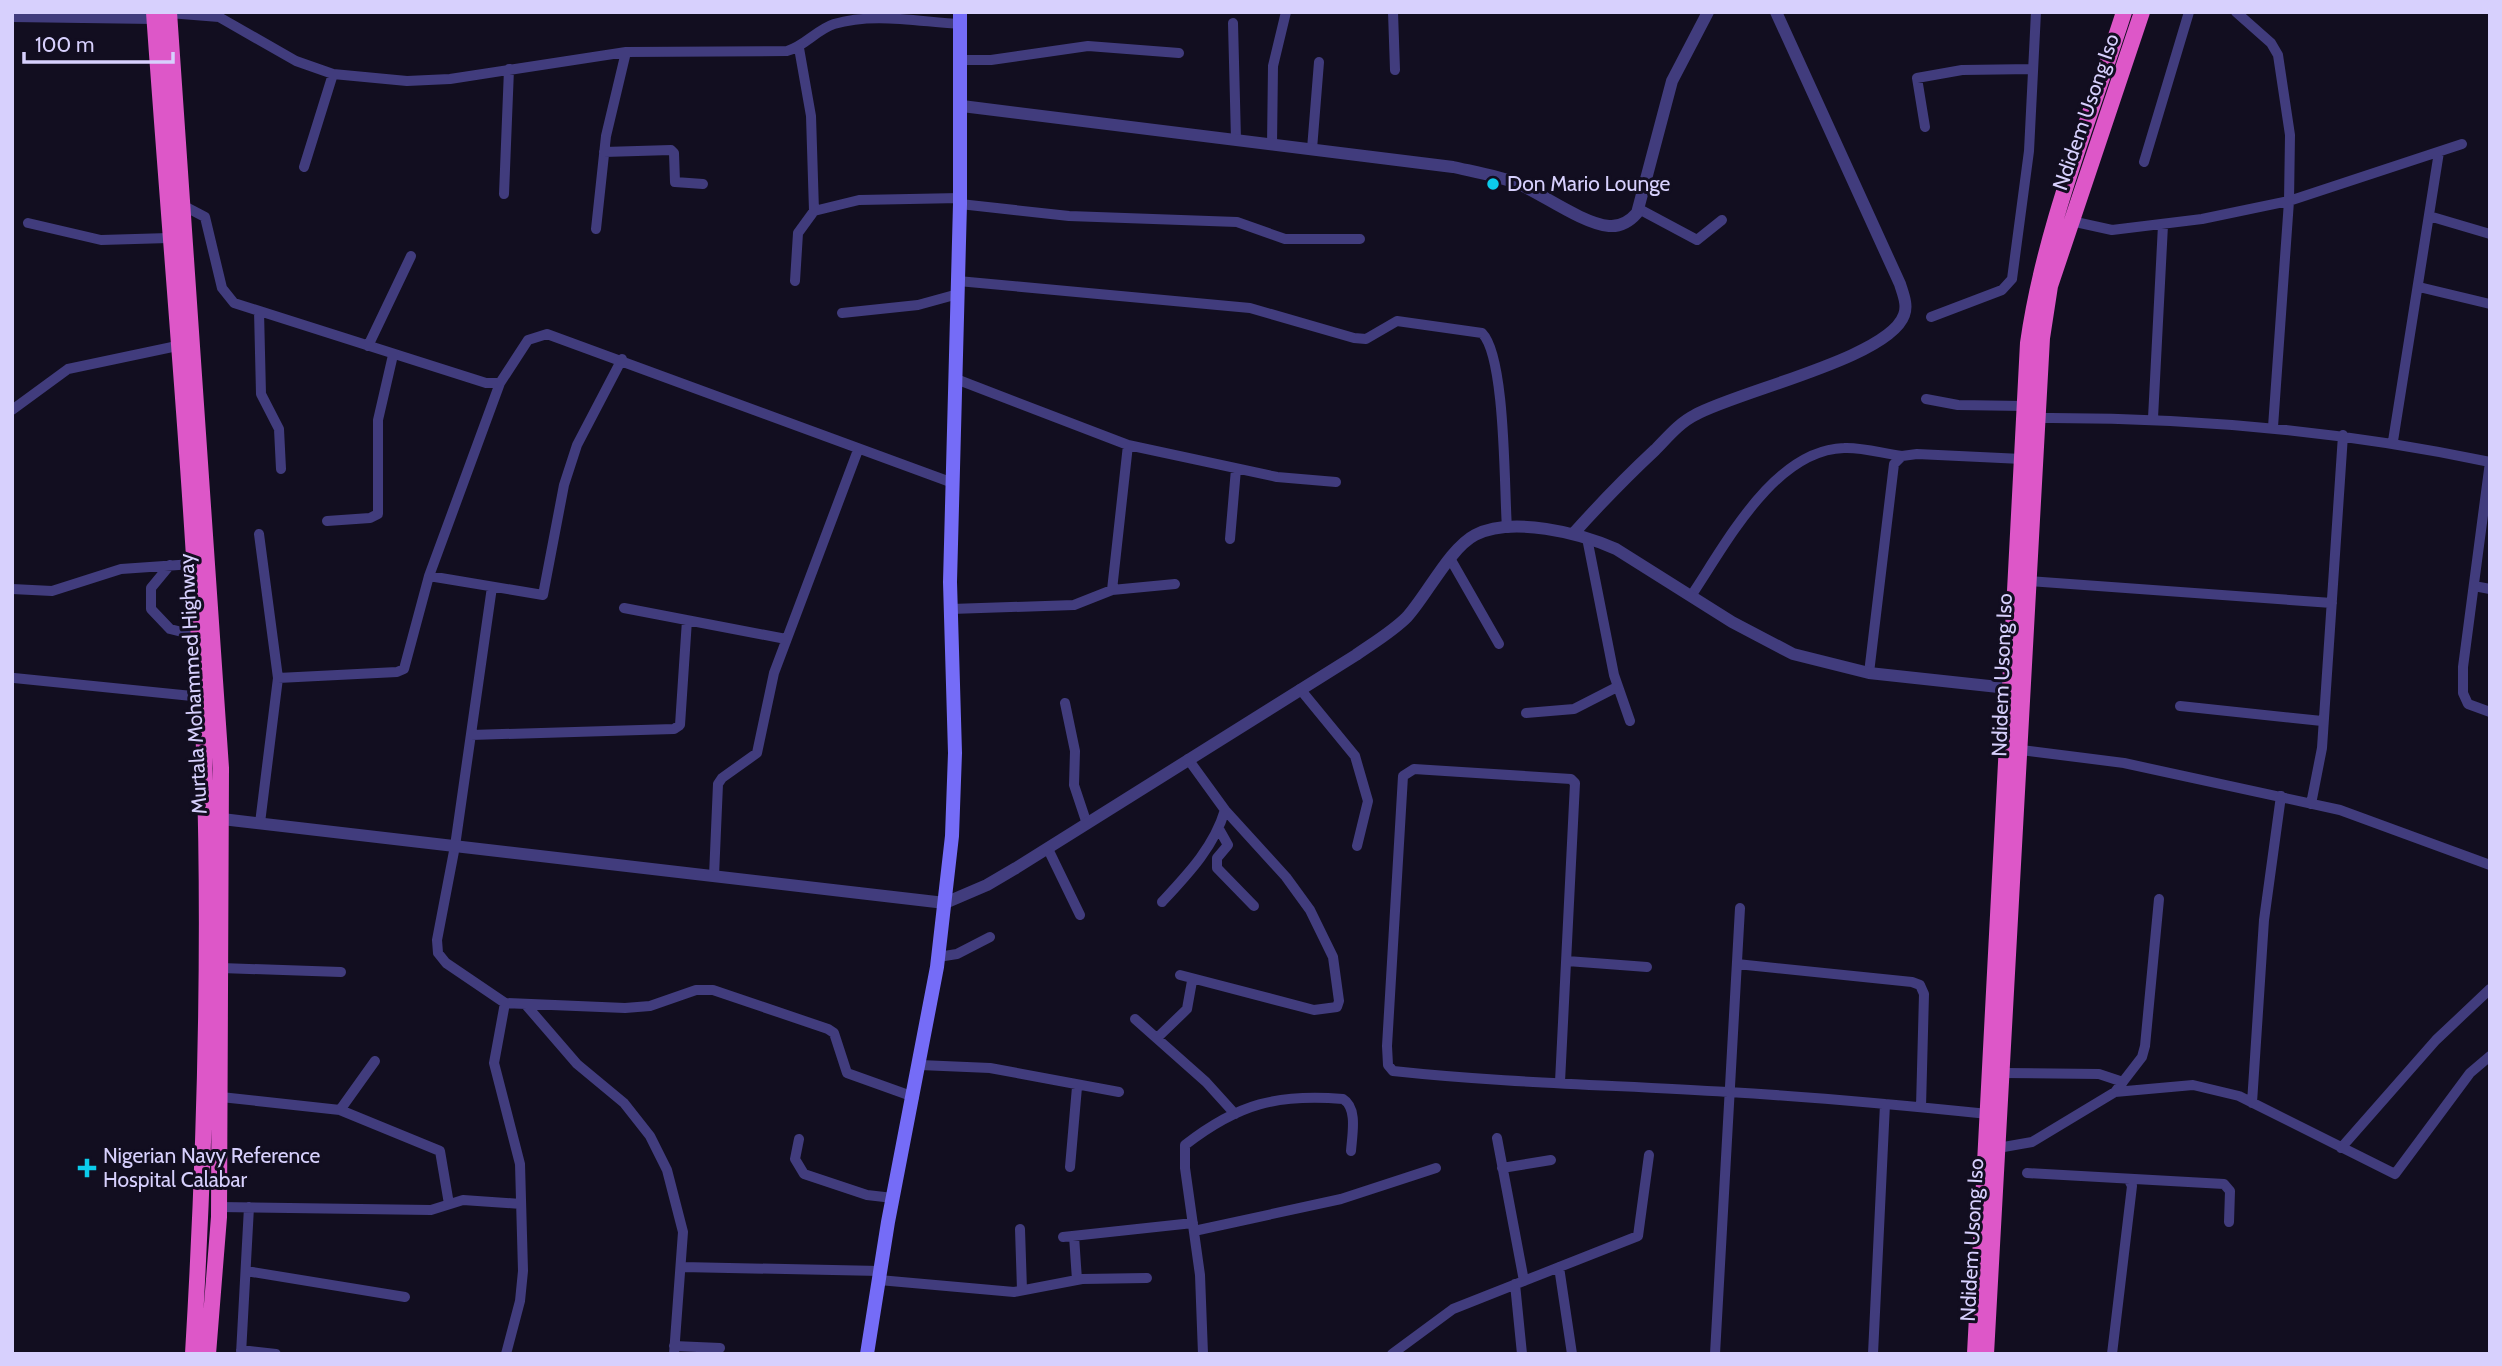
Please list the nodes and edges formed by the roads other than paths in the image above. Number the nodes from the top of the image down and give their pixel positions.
1 (831, 12) edge
2 (1286, 12) edge
3 (1393, 12) edge
4 (1708, 12) edge
5 (1776, 12) edge
6 (2036, 12) edge
7 (2124, 12) edge
8 (2142, 12) edge
9 (2189, 12) edge
10 (2236, 12) edge
11 (161, 14) edge
12 (12, 17) edge
13 (961, 18) edge
14 (1233, 23) dead end
15 (830, 25) junction
16 (799, 48) junction
17 (626, 52) junction
18 (1179, 53) dead end
19 (962, 60) junction
20 (1319, 62) dead end
21 (509, 69) junction
22 (2033, 69) junction
23 (1395, 70) dead end
24 (333, 74) junction
25 (961, 106) junction
26 (1925, 127) dead end
27 (1236, 140) junction
28 (2462, 144) dead end
29 (1272, 145) junction
30 (1312, 149) junction
31 (604, 152) junction
32 (2439, 152) junction
33 (2144, 162) dead end
34 (304, 167) dead end
35 (703, 184) dead end
36 (504, 194) dead end
37 (960, 201) junction
38 (2289, 201) junction
39 (184, 206) junction
40 (1639, 209) junction
41 (814, 211) junction
42 (2429, 216) junction
43 (1722, 220) dead end
44 (2071, 222) junction
45 (28, 223) dead end
46 (2163, 225) junction
47 (596, 229) dead end
48 (2490, 234) edge
49 (169, 238) junction
50 (1360, 239) dead end
51 (411, 256) dead end
52 (795, 281) dead end
53 (958, 287) junction
54 (2419, 287) junction
55 (2490, 304) edge
56 (259, 312) junction
57 (842, 313) dead end
58 (1931, 317) dead end
59 (177, 346) junction
60 (368, 346) junction
61 (394, 355) junction
62 (622, 359) junction
63 (956, 379) junction
64 (500, 383) junction
65 (1926, 399) dead end
66 (2024, 406) junction
67 (12, 410) edge
68 (2036, 418) junction
69 (2153, 418) junction
70 (2273, 427) junction
71 (2343, 435) junction
72 (2393, 441) junction
73 (1128, 445) junction
74 (858, 450) junction
75 (1902, 456) junction
76 (2022, 459) junction
77 (2490, 462) edge
78 (281, 468) dead end
79 (1236, 469) junction
80 (1336, 482) dead end
81 (953, 483) junction
82 (327, 521) dead end
83 (1507, 527) junction
84 (259, 534) dead end
85 (1573, 534) junction
86 (1587, 538) junction
87 (1230, 539) dead end
88 (1451, 560) junction
89 (193, 564) junction
90 (170, 565) junction
91 (429, 576) junction
92 (2027, 581) junction
93 (1175, 584) dead end
94 (2474, 586) junction
95 (492, 587) junction
96 (12, 589) edge
97 (2490, 589) edge
98 (1112, 590) junction
99 (1691, 596) junction
100 (2332, 603) junction
101 (624, 608) dead end
102 (951, 609) junction
103 (687, 620) junction
104 (198, 636) junction
105 (786, 639) junction
106 (1499, 644) dead end
107 (1869, 673) junction
108 (14, 678) edge
109 (278, 678) junction
110 (1617, 687) junction
111 (1300, 689) junction
112 (2018, 689) junction
113 (202, 697) junction
114 (1065, 703) dead end
115 (2180, 706) dead end
116 (2490, 712) edge
117 (1526, 713) dead end
118 (1630, 721) dead end
119 (2322, 722) junction
120 (471, 735) junction
121 (2021, 750) junction
122 (1188, 759) junction
123 (2281, 796) junction
124 (2311, 804) junction
125 (1225, 810) junction
126 (222, 819) junction
127 (260, 823) junction
128 (1087, 824) junction
129 (1219, 829) junction
130 (455, 846) junction
131 (1357, 846) dead end
132 (1048, 849) junction
133 (2490, 865) edge
134 (714, 876) junction
135 (2159, 900) dead end
136 (1162, 902) dead end
137 (945, 903) junction
138 (1254, 906) dead end
139 (1740, 908) dead end
140 (1080, 915) dead end
141 (990, 937) dead end
142 (938, 957) junction
143 (1567, 961) junction
144 (1737, 964) junction
145 (1647, 967) dead end
146 (221, 968) junction
147 (341, 972) dead end
148 (1180, 975) dead end
149 (1192, 981) junction
150 (2490, 989) edge
151 (505, 1003) junction
152 (526, 1005) junction
153 (1135, 1019) dead end
154 (1157, 1038) junction
155 (2490, 1056) edge
156 (375, 1061) dead end
157 (920, 1065) junction
158 (2002, 1073) junction
159 (1560, 1082) junction
160 (2123, 1082) junction
161 (1077, 1087) junction
162 (1119, 1092) dead end
163 (1731, 1092) junction
164 (2115, 1092) junction
165 (221, 1097) junction
166 (914, 1097) junction
167 (2252, 1103) junction
168 (1885, 1104) junction
169 (1921, 1107) junction
170 (340, 1110) junction
171 (1235, 1114) junction
172 (1988, 1114) junction
173 (1497, 1138) dead end
174 (799, 1139) dead end
175 (2341, 1148) junction
176 (1998, 1149) junction
177 (1351, 1152) dead end
178 (1648, 1155) dead end
179 (1550, 1160) dead end
180 (1070, 1167) dead end
181 (1436, 1168) dead end
182 (1502, 1168) junction
183 (2027, 1173) dead end
184 (2129, 1180) junction
185 (893, 1198) junction
186 (521, 1204) junction
187 (449, 1205) junction
188 (219, 1207) junction
189 (249, 1208) junction
190 (2229, 1222) dead end
191 (1193, 1227) junction
192 (1020, 1229) dead end
193 (682, 1267) junction
194 (1559, 1267) junction
195 (246, 1271) junction
196 (879, 1275) junction
197 (1147, 1278) dead end
198 (1077, 1280) junction
199 (1520, 1283) junction
200 (1022, 1290) junction
201 (405, 1297) dead end
202 (720, 1348) dead end
203 (674, 1350) edge
204 (241, 1352) edge
205 (193, 1354) edge
206 (208, 1354) edge
207 (276, 1354) edge
208 (506, 1354) edge
209 (867, 1354) edge
210 (1203, 1354) edge
211 (1392, 1354) edge
212 (1522, 1354) edge
213 (1572, 1354) edge
214 (1715, 1354) edge
215 (1872, 1354) edge
216 (1975, 1354) edge
217 (1986, 1354) edge
218 (2112, 1354) edge

1 - 15 street
2 - 29 street
3 - 23 street
4 - 40 street
5 - 85 street
6 - 22 street
7 - 66 highway, Ndidem Usong Iso
8 - 44 highway, Ndidem Usong Iso
9 - 33 street
10 - 38 street
11 - 12 street
11 - 24 street
11 - 39 highway, Murtala Mohammed Highway
11 - 49 highway, Murtala Mohammed Highway
13 - 15 street
13 - 19 main road
14 - 27 street
15 - 16 street
16 - 17 street
16 - 41 street
17 - 21 street
17 - 31 street
18 - 19 street
19 - 25 main road
20 - 30 street
21 - 24 street
21 - 36 street
22 - 26 street
22 - 58 street
24 - 34 street
25 - 27 street
25 - 37 main road
27 - 29 street
28 - 32 street
29 - 30 street
30 - 40 street
31 - 35 street
31 - 47 street
32 - 38 street
32 - 42 street
37 - 41 street
37 - 50 street
37 - 53 main road
38 - 46 street
38 - 70 street
39 - 56 street
39 - 126 highway, Murtala Mohammed Highway
40 - 43 street
41 - 52 street
42 - 48 street
42 - 54 street
44 - 46 street
44 - 68 highway, Ndidem Usong Iso
45 - 49 street
46 - 69 street
49 - 59 highway, Murtala Mohammed Highway
51 - 60 street
53 - 57 street
53 - 63 main road
53 - 83 street
54 - 55 street
54 - 72 street
56 - 60 street
56 - 78 street
59 - 67 street
59 - 89 highway, Murtala Mohammed Highway
60 - 61 street
61 - 64 street
61 - 82 street
62 - 64 street
62 - 74 street
62 - 95 street
63 - 73 street
63 - 81 main road
64 - 91 street
65 - 66 street
66 - 76 highway, Ndidem Usong Iso
68 - 69 street
68 - 92 highway, Ndidem Usong Iso
69 - 70 street
70 - 71 street
71 - 72 street
71 - 100 street
72 - 77 street
73 - 79 street
73 - 98 street
74 - 81 street
74 - 105 street
75 - 76 street
75 - 99 street
75 - 107 street
76 - 112 highway, Ndidem Usong Iso
77 - 94 street
79 - 80 street
79 - 87 street
81 - 102 main road
83 - 85 street
83 - 88 street
84 - 109 street
85 - 86 street
86 - 99 street
86 - 110 street
88 - 106 street
88 - 111 street
89 - 90 street
89 - 104 highway, Murtala Mohammed Highway
90 - 96 street
90 - 104 street
91 - 95 street
91 - 109 street
92 - 100 street
92 - 112 highway, Ndidem Usong Iso
93 - 98 street
94 - 97 street
94 - 116 street
95 - 120 street
98 - 102 street
99 - 107 street
100 - 119 street
101 - 103 street
102 - 137 main road
103 - 105 street
103 - 120 street
104 - 113 highway, Murtala Mohammed Highway
105 - 134 street
107 - 112 street
108 - 113 street
109 - 127 street
110 - 117 street
110 - 118 street
111 - 122 street
111 - 131 street
112 - 121 highway, Ndidem Usong Iso
112 - 172 highway, Ndidem Usong Iso
113 - 205 highway, Murtala Mohammed Highway
114 - 128 street
115 - 119 street
119 - 124 street
120 - 130 street
121 - 123 street
121 - 158 highway, Ndidem Usong Iso
122 - 125 street
122 - 128 street
123 - 124 street
123 - 167 street
124 - 133 street
125 - 129 street
125 - 149 street
126 - 127 street
126 - 146 highway, Murtala Mohammed Highway
127 - 130 street
128 - 132 street
129 - 136 street
129 - 138 street
130 - 134 street
130 - 151 street
132 - 137 street
132 - 140 street
134 - 137 street
135 - 160 street
137 - 142 main road
139 - 144 street
141 - 142 street
142 - 157 main road
143 - 145 street
143 - 159 street
143 - 159 street
144 - 163 street
144 - 169 street
146 - 147 street
146 - 165 highway, Murtala Mohammed Highway
148 - 149 street
149 - 154 street
150 - 175 street
151 - 152 street
151 - 186 street
152 - 166 street
152 - 193 street
153 - 154 street
154 - 171 street
155 - 175 street
156 - 170 street
157 - 161 street
157 - 166 main road
158 - 160 street
158 - 176 highway, Ndidem Usong Iso
159 - 163 street
160 - 164 street
161 - 162 street
161 - 180 street
163 - 168 street
163 - 214 street
164 - 167 street
164 - 176 street
165 - 170 street
165 - 188 highway, Murtala Mohammed Highway
166 - 185 main road
167 - 175 street
168 - 169 street
168 - 215 street
169 - 172 street
170 - 187 street
171 - 177 street
171 - 191 street
172 - 216 highway, Ndidem Usong Iso
173 - 182 street
174 - 185 street
176 - 217 highway, Ndidem Usong Iso
178 - 194 street
179 - 182 street
181 - 191 street
182 - 199 street
183 - 184 street
184 - 190 street
184 - 218 street
185 - 196 main road
186 - 187 street
186 - 208 street
187 - 189 street
188 - 189 street
188 - 206 highway, Murtala Mohammed Highway
189 - 195 street
191 - 198 street
191 - 210 street
192 - 200 street
193 - 196 street
193 - 203 street
194 - 199 street
194 - 213 street
195 - 201 street
195 - 204 street
196 - 200 street
196 - 209 main road
197 - 198 street
198 - 200 street
199 - 211 street
199 - 212 street
202 - 203 street
204 - 207 street

